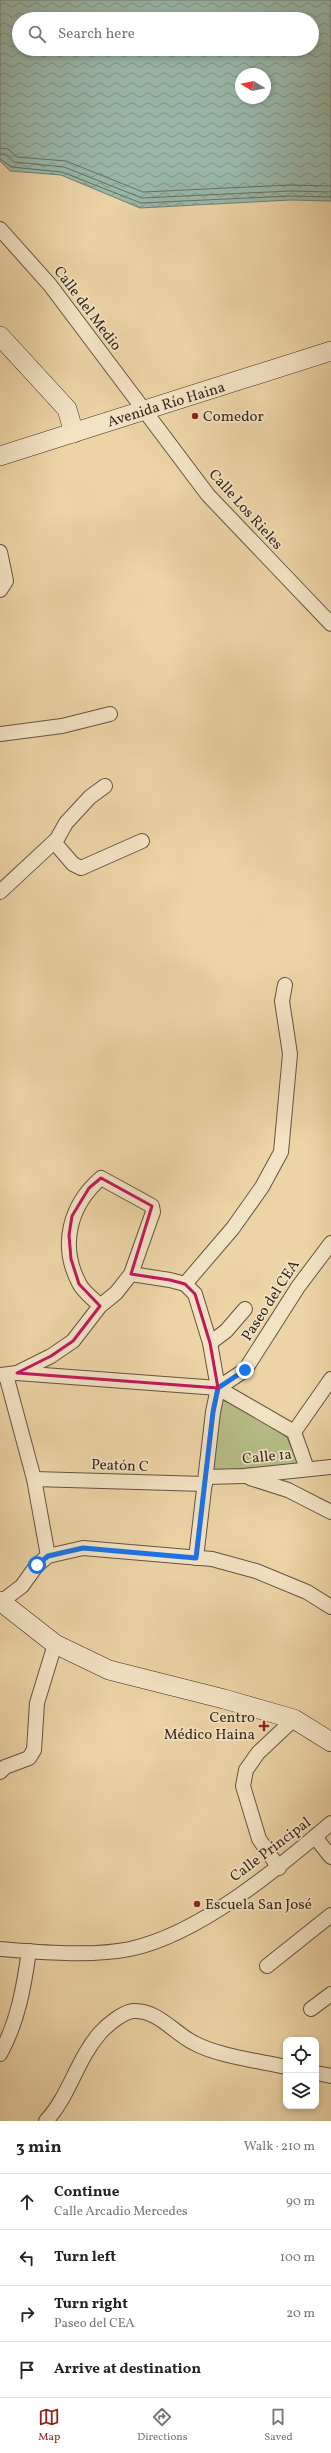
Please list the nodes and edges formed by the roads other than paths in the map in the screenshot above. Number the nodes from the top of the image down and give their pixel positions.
1 (0, 229) edge
2 (0, 336) edge
3 (331, 351) edge
4 (144, 411) junction
5 (74, 433) junction
6 (0, 456) edge
7 (0, 552) edge
8 (0, 590) edge
9 (331, 624) edge
10 (110, 714) dead end
11 (0, 734) edge
12 (105, 786) dead end
13 (142, 841) dead end
14 (54, 842) junction
15 (0, 892) edge
16 (285, 985) dead end
17 (331, 1244) edge
18 (131, 1274) junction
19 (185, 1284) junction
20 (100, 1306) junction
21 (245, 1309) dead end
22 (210, 1343) junction
23 (8, 1374) edge
24 (331, 1380) edge
25 (218, 1388) junction
26 (294, 1432) junction
27 (331, 1467) edge
28 (307, 1469) junction
29 (244, 1476) junction
30 (34, 1479) junction
31 (205, 1481) junction
32 (331, 1512) edge
33 (48, 1556) junction
34 (196, 1558) junction
35 (0, 1601) edge
36 (331, 1607) edge
37 (55, 1644) junction
38 (294, 1719) junction
39 (331, 1742) edge
40 (0, 1772) edge
41 (331, 1823) edge
42 (315, 1837) junction
43 (331, 1857) edge
44 (279, 1868) junction
45 (331, 1915) edge
46 (0, 1949) edge
47 (29, 1951) junction
48 (267, 1966) dead end
49 (331, 1994) edge
50 (311, 2009) dead end
51 (0, 2054) edge
52 (283, 2066) edge
53 (319, 2074) edge
54 (331, 2076) edge
55 (46, 2121) edge

1 - 4 street, Calle del Medio
2 - 5 street
3 - 4 street, Avenida Río Haina
4 - 5 street, Avenida Río Haina
4 - 9 street, Calle Los Rieles
5 - 6 street, Avenida Río Haina
7 - 8 street
10 - 11 street
12 - 14 street
13 - 14 street
14 - 15 street
16 - 19 street
17 - 25 street, Paseo del CEA
18 - 19 street
18 - 20 street
18 - 20 street
19 - 22 street
20 - 23 street
21 - 22 street
22 - 25 street
23 - 25 street
23 - 30 street
24 - 26 street
25 - 26 street
25 - 31 street
26 - 28 street
27 - 28 street, Calle 1a
28 - 29 street, Calle 1a
29 - 31 street, Calle 1a
29 - 32 street
30 - 31 street, Peatón C
30 - 33 street
31 - 34 street
33 - 34 street
33 - 35 street
34 - 36 street
35 - 37 street
37 - 38 street
37 - 40 street
38 - 39 street
38 - 44 street
41 - 42 street, Calle Principal
42 - 43 street
42 - 44 street, Calle Principal
44 - 47 street, Calle Principal
45 - 48 street
46 - 47 street, Calle Principal
47 - 51 street
49 - 50 street
52 - 55 street
53 - 54 street

